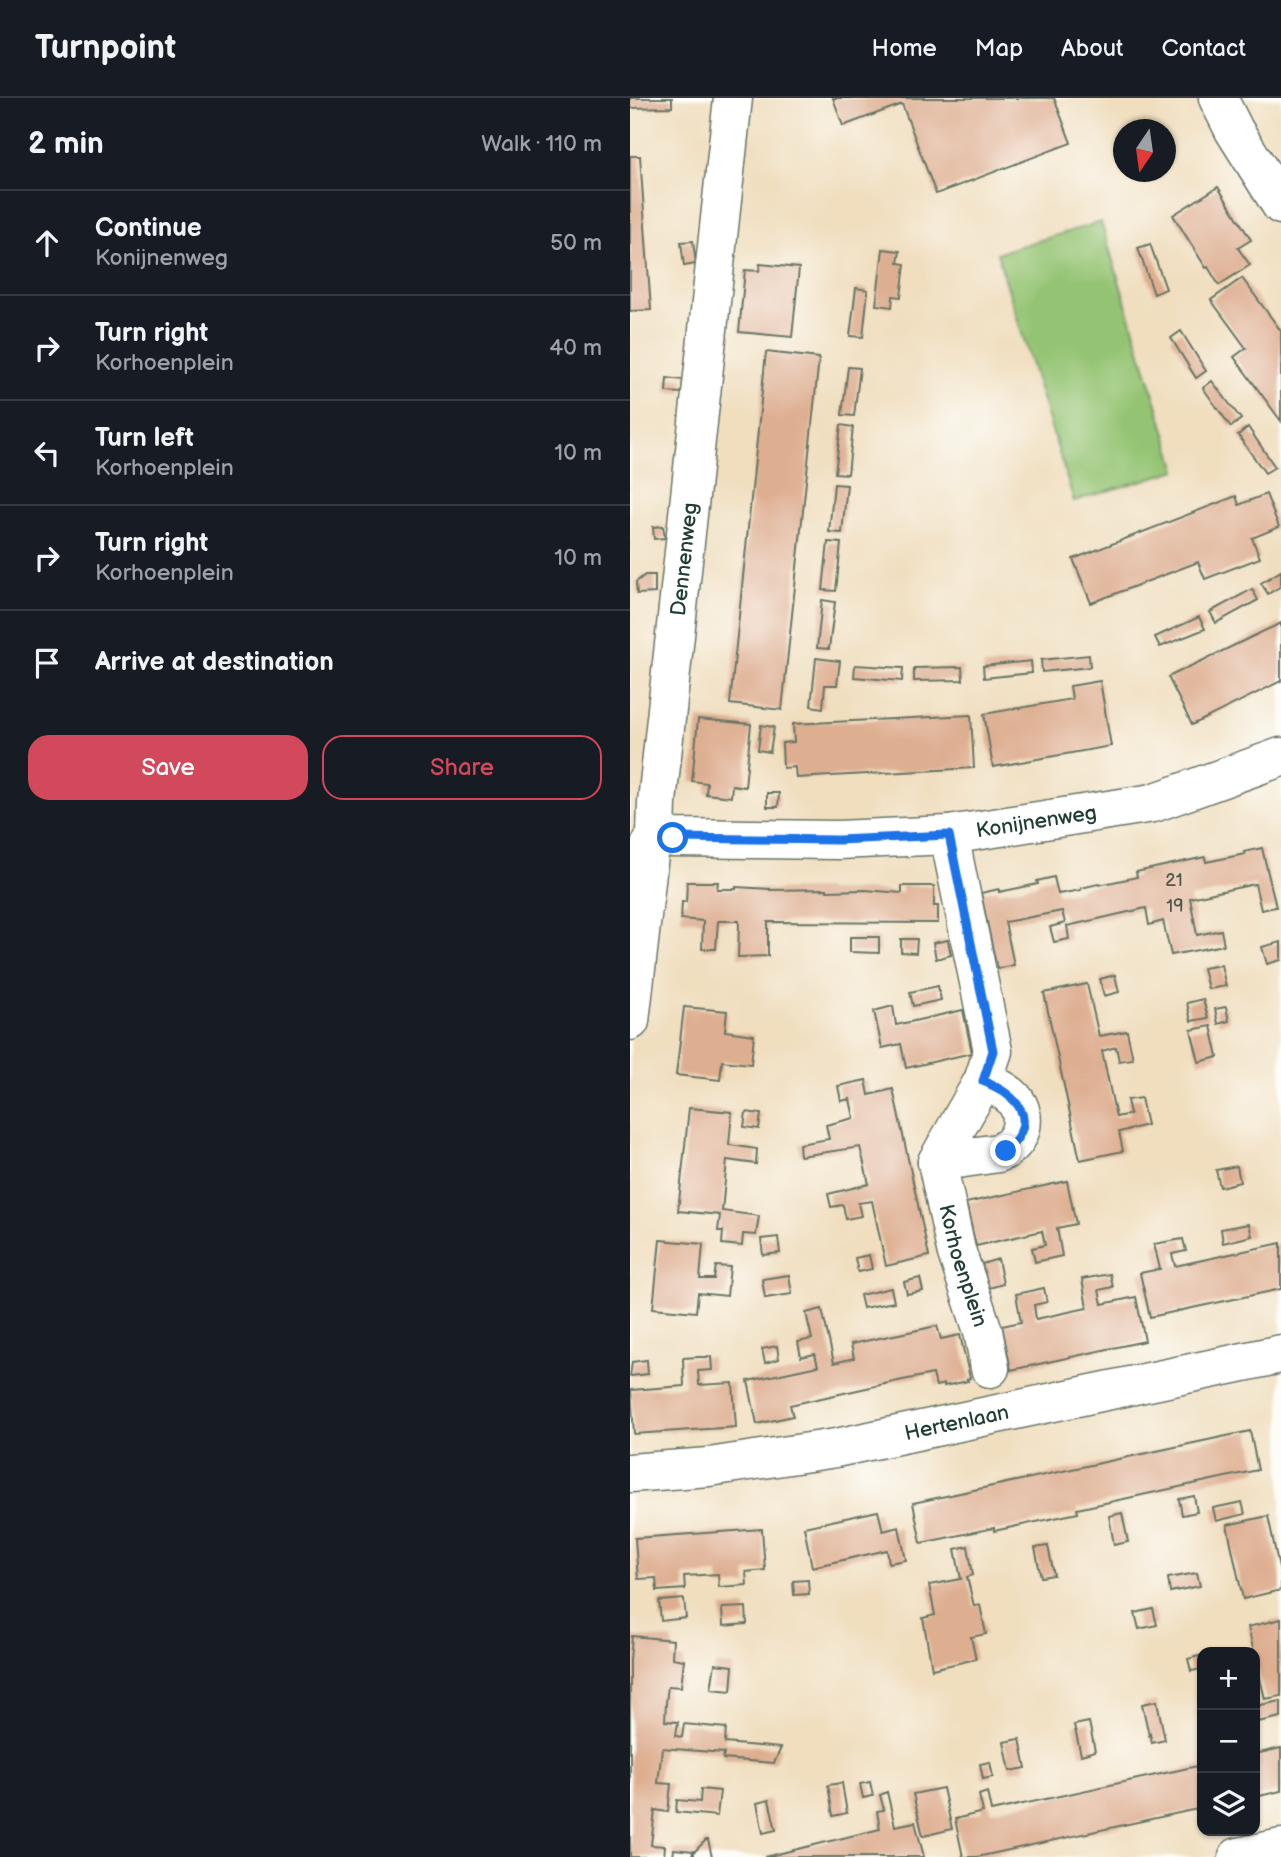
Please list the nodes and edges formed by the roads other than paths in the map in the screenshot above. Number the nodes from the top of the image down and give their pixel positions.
1 (733, 98) edge
2 (1218, 98) edge
3 (1281, 205) edge
4 (1281, 757) edge
5 (648, 809) edge
6 (949, 835) junction
7 (630, 1021) edge
8 (983, 1081) junction
9 (937, 1163) junction
10 (1281, 1354) edge
11 (990, 1368) dead end
12 (630, 1473) edge
13 (1281, 1848) edge
14 (1238, 1857) edge

1 - 5 street, Dennenweg
2 - 3 street
4 - 6 street, Konijnenweg
5 - 6 street, Konijnenweg
5 - 7 street, Dennenweg
6 - 8 street
8 - 9 street
8 - 9 street
9 - 11 street, Korhoenplein
10 - 12 street, Hertenlaan
13 - 14 street

